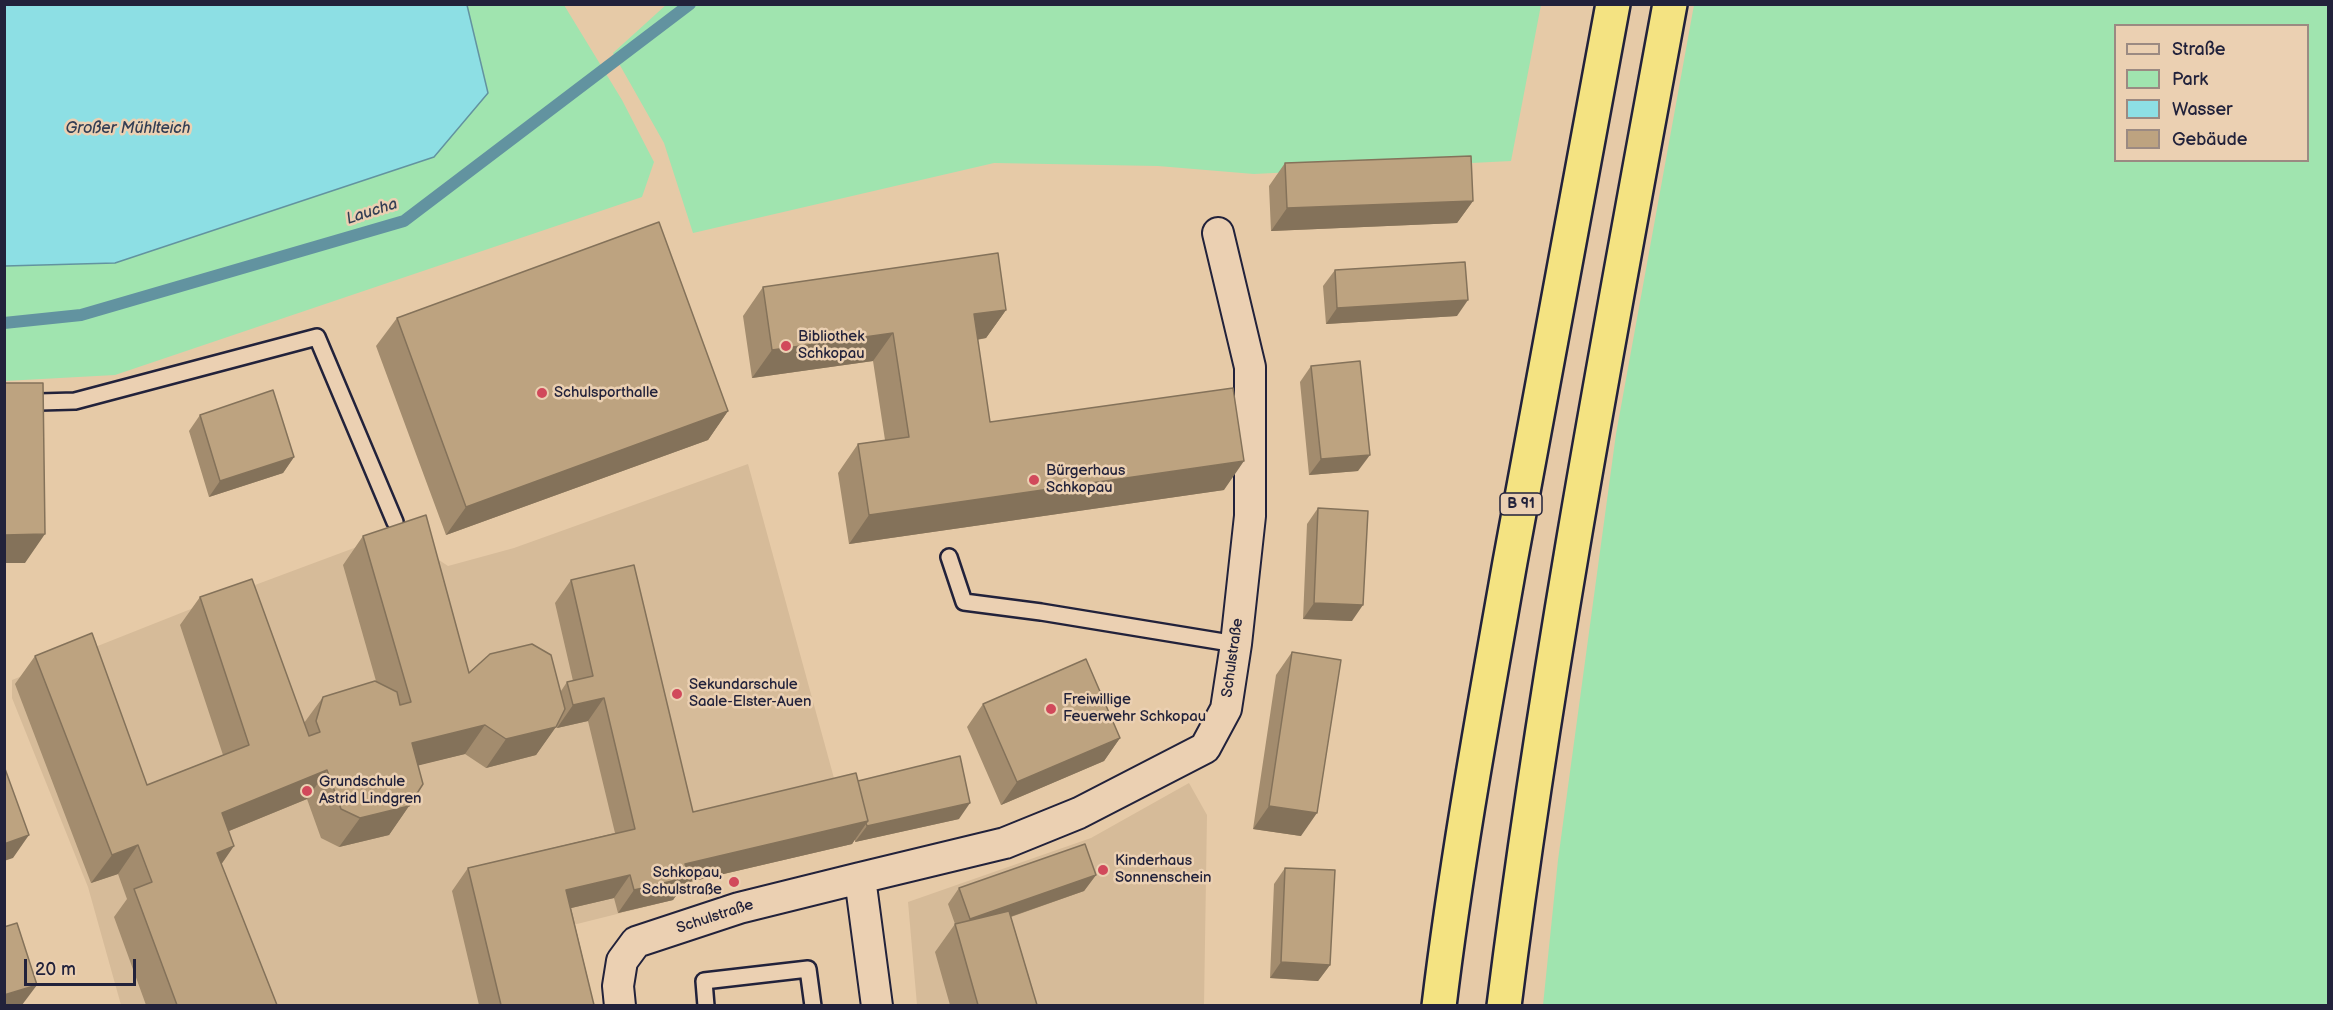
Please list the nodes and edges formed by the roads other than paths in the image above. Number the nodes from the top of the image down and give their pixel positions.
1 (1613, 4) edge
2 (1670, 4) edge
3 (1218, 233) dead end
4 (4, 403) edge
5 (395, 522) dead end
6 (949, 557) dead end
7 (1236, 644) junction
8 (860, 878) junction
9 (621, 1005) edge
10 (706, 1005) edge
11 (813, 1005) edge
12 (878, 1005) edge
13 (1439, 1005) edge
14 (1504, 1005) edge

1 - 13 highway, B 91
2 - 14 highway
3 - 7 street, Schulstraße
4 - 5 lane
6 - 7 lane
7 - 8 street, Schulstraße
8 - 9 street, Schulstraße
8 - 12 street
10 - 11 lane

